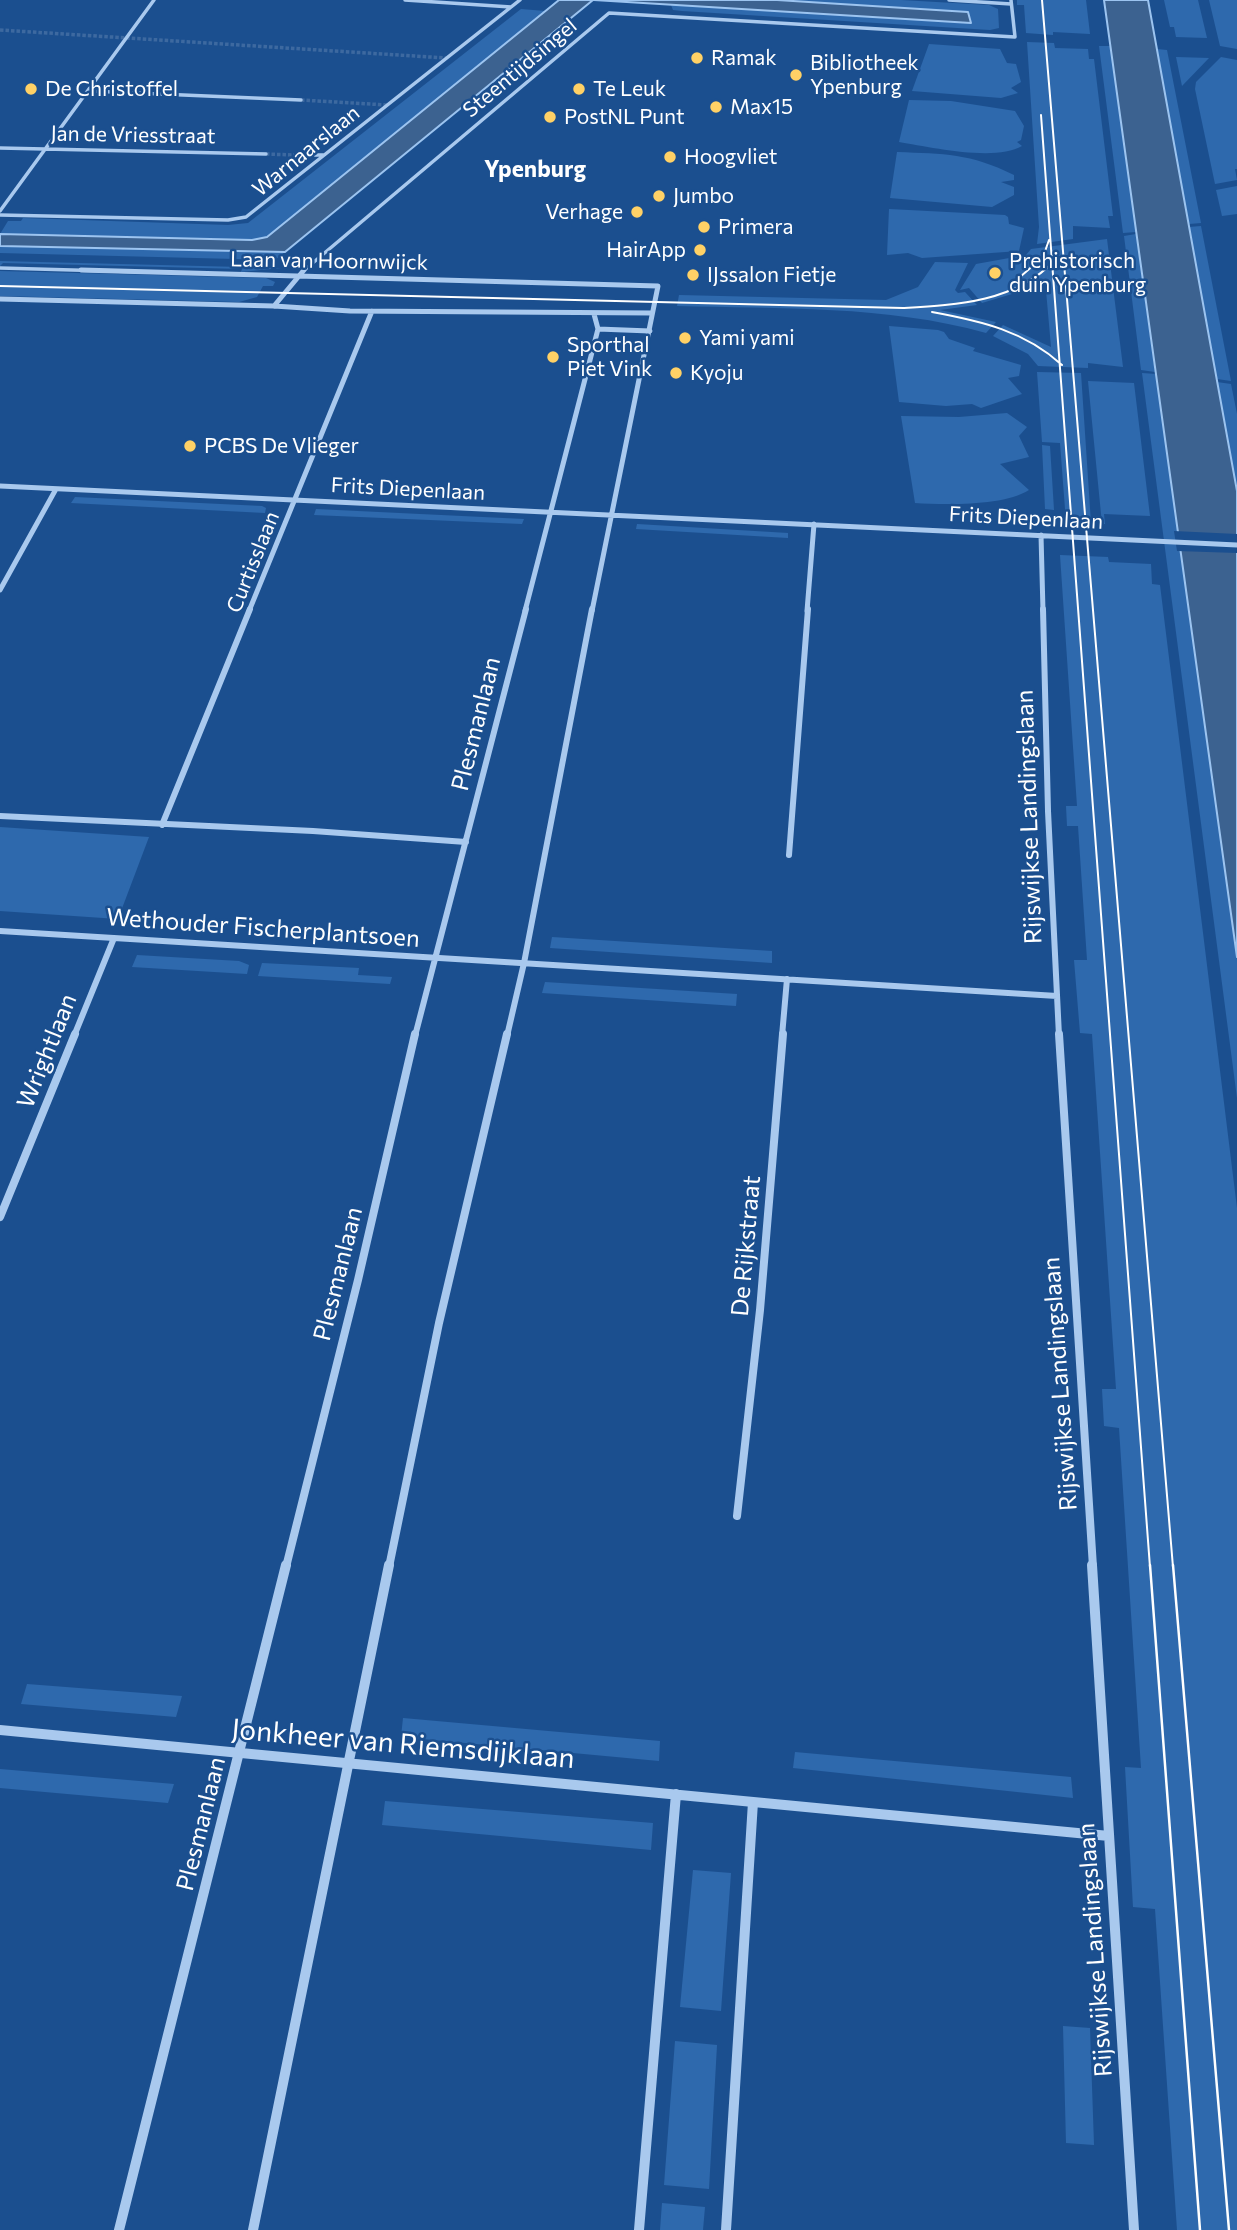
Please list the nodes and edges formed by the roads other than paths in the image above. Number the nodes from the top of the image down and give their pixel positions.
1 (154, 0) edge
2 (405, 0) edge
3 (520, 0) edge
4 (949, 0) edge
5 (1011, 2) edge
6 (512, 7) junction
7 (89, 91) junction
8 (301, 100) tunnel mouth
9 (0, 148) edge
10 (46, 149) junction
11 (266, 154) tunnel mouth
12 (295, 155) tunnel mouth
13 (324, 155) junction
14 (0, 213) edge
15 (0, 268) edge
16 (299, 276) junction
17 (0, 299) edge
18 (274, 306) junction
19 (372, 310) junction
20 (652, 313) junction
21 (594, 314) junction
22 (598, 329) junction
23 (650, 331) junction
24 (0, 486) edge
25 (56, 489) junction
26 (296, 499) junction
27 (552, 511) junction
28 (611, 514) junction
29 (814, 524) junction
30 (1041, 535) junction
31 (1237, 545) edge
32 (0, 590) edge
33 (0, 816) edge
34 (162, 825) junction
35 (466, 842) junction
36 (789, 855) dead end
37 (0, 931) edge
38 (114, 938) junction
39 (433, 958) junction
40 (524, 963) junction
41 (788, 979) junction
42 (1057, 996) junction
43 (0, 1217) edge
44 (737, 1516) dead end
45 (0, 1730) edge
46 (239, 1751) junction
47 (348, 1762) junction
48 (676, 1794) junction
49 (753, 1802) junction
50 (1109, 1836) junction
51 (120, 2230) edge
52 (253, 2230) edge
53 (639, 2230) edge
54 (726, 2230) edge
55 (1133, 2230) edge

1 - 7 street
2 - 6 street
3 - 6 street, Warnaarslaan
4 - 5 street
5 - 16 street, Steentijdsingel
6 - 13 street, Warnaarslaan
7 - 8 street
7 - 10 street
9 - 10 street, Jan de Vriesstraat
10 - 11 street, Jan de Vriesstraat
10 - 14 street
12 - 13 street
13 - 14 street, Warnaarslaan
15 - 16 street, Laan van Hoornwijck
16 - 18 street, Steentijdsingel
16 - 20 street, Laan van Hoornwijck
17 - 18 street, Laan van Hoornwijck
18 - 19 street, Laan van Hoornwijck
19 - 21 street, Laan van Hoornwijck
19 - 26 street, Curtisslaan
20 - 21 street, Laan van Hoornwijck
20 - 23 street
21 - 22 street, Plesmanlaan
22 - 23 street
22 - 27 street, Plesmanlaan
23 - 28 street
24 - 25 street, Frits Diepenlaan
25 - 26 street, Frits Diepenlaan
25 - 32 street
26 - 27 street, Frits Diepenlaan
26 - 34 street, Curtisslaan
27 - 28 street, Frits Diepenlaan
27 - 35 street, Plesmanlaan
28 - 29 street, Frits Diepenlaan
28 - 40 street
29 - 30 street, Frits Diepenlaan
29 - 36 street
30 - 31 street, Frits Diepenlaan
30 - 42 street, Rijswijkse Landingslaan
33 - 34 street
34 - 35 street
35 - 39 street, Plesmanlaan
37 - 38 street, Wethouder Fischerplantsoen
38 - 39 street, Wethouder Fischerplantsoen
38 - 43 street, Wrightlaan
39 - 40 street, Wethouder Fischerplantsoen
39 - 46 street, Plesmanlaan
40 - 41 street
40 - 47 street
41 - 42 street
41 - 44 street, De Rijkstraat
42 - 50 street, Rijswijkse Landingslaan
45 - 46 street, Jonkheer van Riemsdijklaan
46 - 47 street, Jonkheer van Riemsdijklaan
46 - 51 street, Plesmanlaan
47 - 48 street, Jonkheer van Riemsdijklaan
47 - 52 street
48 - 49 street, Jonkheer van Riemsdijklaan
48 - 53 street
49 - 50 street, Jonkheer van Riemsdijklaan
49 - 54 street
50 - 55 street, Rijswijkse Landingslaan

